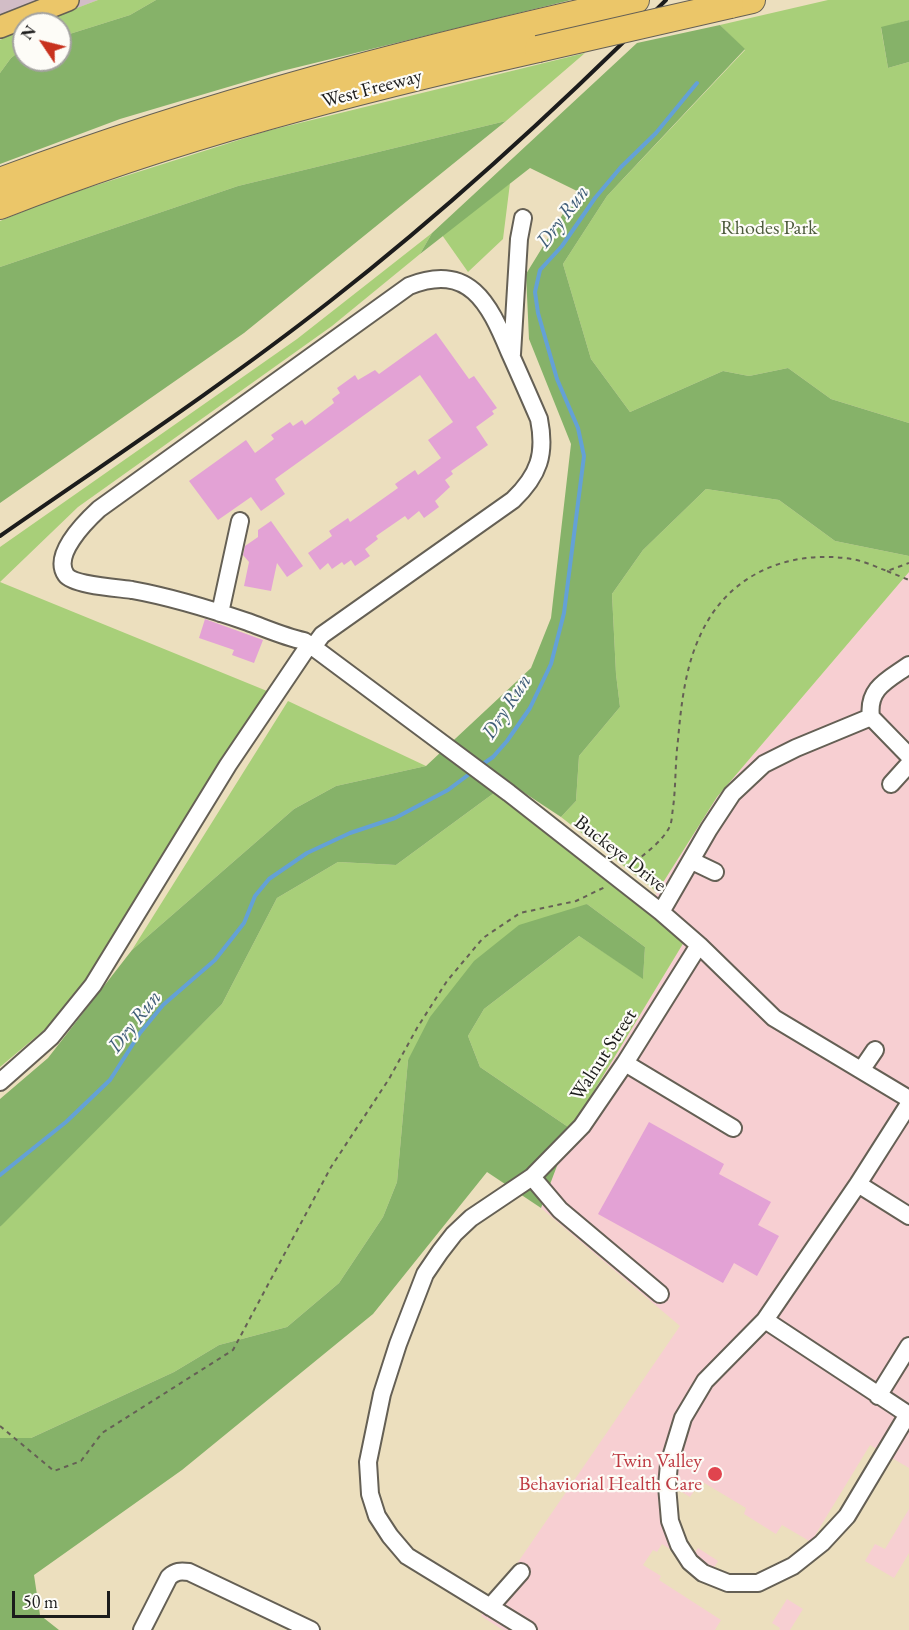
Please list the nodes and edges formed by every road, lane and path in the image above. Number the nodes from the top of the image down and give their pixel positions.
1 (68, 0) edge
2 (636, 0) edge
3 (741, 3) edge
4 (34, 5) edge
5 (0, 27) edge
6 (0, 181) edge
7 (0, 206) edge
8 (523, 218) dead end
9 (512, 355) junction
10 (240, 521) dead end
11 (909, 563) edge
12 (887, 572) junction
13 (909, 580) edge
14 (220, 613) junction
15 (309, 645) junction
16 (909, 665) edge
17 (871, 717) junction
18 (909, 756) edge
19 (909, 764) edge
20 (891, 784) dead end
21 (692, 861) junction
22 (715, 872) dead end
23 (617, 878) junction
24 (661, 912) junction
25 (699, 945) junction
26 (875, 1050) dead end
27 (626, 1063) junction
28 (862, 1070) junction
29 (0, 1082) edge
30 (909, 1099) edge
31 (909, 1104) edge
32 (733, 1128) dead end
33 (532, 1177) junction
34 (858, 1184) junction
35 (909, 1216) edge
36 (660, 1294) dead end
37 (765, 1320) junction
38 (909, 1346) edge
39 (878, 1396) junction
40 (909, 1415) edge
41 (0, 1426) edge
42 (521, 1572) dead end
43 (490, 1607) junction
44 (142, 1630) edge
45 (311, 1630) edge
46 (528, 1630) edge

1 - 4 main road
2 - 6 highway, West Freeway
3 - 7 highway, West Freeway, bridge
4 - 5 main road
8 - 9 lane
9 - 14 lane, Buckeye Drive
9 - 15 lane
10 - 14 lane
11 - 12 path
12 - 13 path
12 - 23 path
14 - 15 lane, Buckeye Drive
15 - 23 lane, Buckeye Drive
15 - 29 lane
16 - 17 lane
17 - 18 lane
17 - 21 lane
19 - 20 lane
21 - 22 lane
21 - 24 lane
23 - 24 lane, Buckeye Drive
23 - 41 path
24 - 25 lane, Buckeye Drive
25 - 27 lane, Walnut Street
25 - 28 lane, Buckeye Drive
26 - 28 lane
27 - 32 lane
27 - 33 lane, Walnut Street
28 - 30 lane, Buckeye Drive
31 - 34 lane
33 - 36 lane
33 - 43 lane, Walnut Street
34 - 35 lane
34 - 37 lane
37 - 39 lane
37 - 40 lane
38 - 39 lane
39 - 40 lane
42 - 43 lane
43 - 46 lane, Walnut Street
44 - 45 lane

